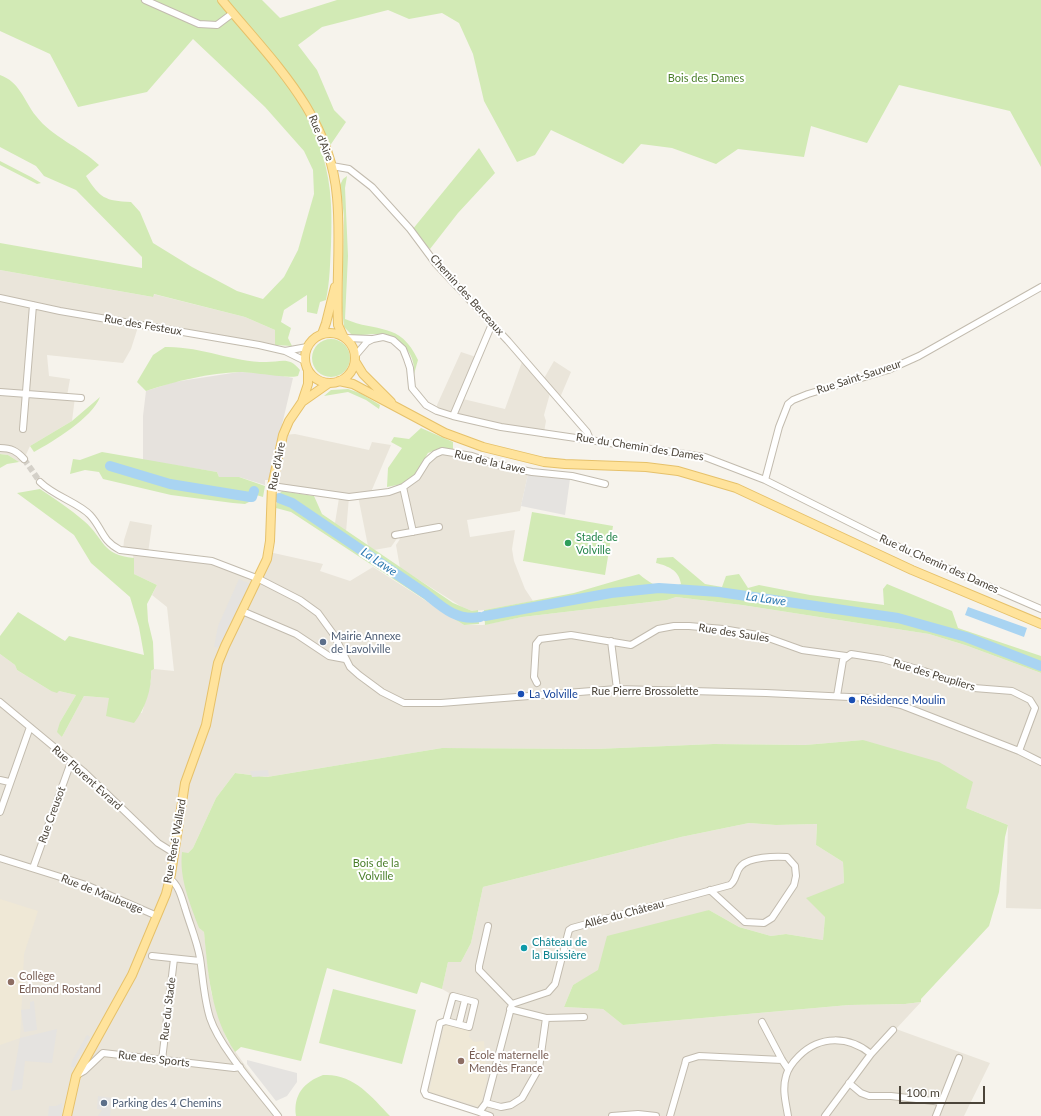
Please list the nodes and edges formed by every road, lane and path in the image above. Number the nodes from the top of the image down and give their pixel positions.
1 (145, 0) edge
2 (222, 0) edge
3 (233, 13) junction
4 (332, 166) junction
5 (337, 283) junction
6 (1041, 287) edge
7 (0, 298) edge
8 (33, 305) junction
9 (492, 324) junction
10 (322, 334) junction
11 (345, 337) junction
12 (373, 339) junction
13 (307, 347) junction
14 (285, 351) junction
15 (355, 359) junction
16 (305, 361) junction
17 (308, 370) junction
18 (339, 381) junction
19 (329, 383) junction
20 (0, 392) edge
21 (25, 394) junction
22 (80, 398) dead end
23 (302, 402) junction
24 (398, 408) junction
25 (453, 416) junction
26 (23, 429) dead end
27 (590, 439) junction
28 (0, 448) edge
29 (24, 459) tunnel mouth
30 (764, 480) junction
31 (40, 482) tunnel mouth
32 (605, 484) dead end
33 (272, 486) junction
34 (403, 487) junction
35 (439, 527) dead end
36 (413, 532) junction
37 (395, 535) dead end
38 (267, 559) joint
39 (258, 579) junction
40 (1041, 609) edge
41 (242, 611) junction
42 (1041, 624) edge
43 (612, 641) junction
44 (846, 656) junction
45 (345, 659) junction
46 (537, 683) dead end
47 (617, 689) junction
48 (837, 696) junction
49 (0, 702) edge
50 (30, 727) junction
51 (1019, 751) junction
52 (71, 762) junction
53 (1041, 762) edge
54 (0, 780) edge
55 (9, 782) junction
56 (0, 812) edge
57 (174, 853) junction
58 (0, 858) edge
59 (33, 868) junction
60 (170, 879) junction
61 (710, 890) junction
62 (157, 916) junction
63 (488, 926) dead end
64 (152, 956) dead end
65 (174, 959) junction
66 (200, 961) junction
67 (466, 1000) junction
68 (511, 1006) junction
69 (584, 1016) dead end
70 (546, 1018) junction
71 (443, 1022) junction
72 (762, 1022) dead end
73 (459, 1024) junction
74 (893, 1030) dead end
75 (871, 1054) junction
76 (959, 1058) dead end
77 (162, 1060) junction
78 (782, 1060) junction
79 (240, 1067) junction
80 (788, 1069) junction
81 (76, 1076) junction
82 (849, 1083) junction
83 (942, 1102) junction
84 (486, 1103) junction
85 (479, 1112) junction
86 (67, 1116) edge
87 (278, 1116) edge
88 (490, 1116) edge
89 (612, 1116) edge
90 (656, 1116) edge
91 (670, 1116) edge
92 (788, 1116) edge
93 (825, 1116) edge
94 (936, 1116) edge

1 - 3 street
2 - 3 main road, Rue d'Aire
3 - 4 main road, Rue d'Aire
4 - 5 main road, Rue d'Aire
4 - 9 street, Chemin des Berceaux
5 - 10 main road, Rue d'Aire
5 - 11 main road, Rue d'Aire
6 - 30 street, Rue Saint-Sauveur
7 - 8 street, Rue des Festeux
8 - 14 street, Rue des Festeux
8 - 21 street
9 - 25 street
9 - 27 street, Chemin des Berceaux
10 - 11 main road
10 - 13 main road
11 - 12 street, Rue du Chemin des Dames
11 - 15 main road
12 - 15 street
12 - 25 street, Rue du Chemin des Dames
13 - 14 street, Rue des Festeux
13 - 16 main road
14 - 16 street, Rue des Festeux
15 - 18 main road
15 - 24 main road
16 - 17 main road
17 - 19 main road
17 - 23 main road, Rue d'Aire
18 - 19 main road
18 - 24 main road
19 - 23 main road, Rue d'Aire
20 - 21 street
21 - 22 street
21 - 26 street
23 - 33 main road, Rue d'Aire
24 - 42 main road
25 - 27 street, Rue du Chemin des Dames
27 - 30 street, Rue du Chemin des Dames
28 - 29 street
30 - 40 street, Rue du Chemin des Dames
31 - 39 street, Rue Pierre Brossolette
32 - 34 street, Rue de la Lawe
33 - 34 street, Rue de la Lawe
33 - 38 main road, Rue d'Aire
34 - 36 street
35 - 36 street
36 - 37 street
38 - 39 main road, Rue René Wallard
39 - 41 main road, Rue René Wallard
39 - 45 street, Rue Pierre Brossolette
41 - 45 street
41 - 57 main road, Rue René Wallard
43 - 44 street, Rue des Saules
43 - 46 street
43 - 47 street
44 - 48 street
44 - 51 street, Rue des Peupliers
45 - 47 street, Rue Pierre Brossolette
47 - 48 street, Rue Pierre Brossolette
48 - 51 street, Rue Pierre Brossolette
49 - 50 street, Rue Florent Evrard
50 - 52 street, Rue Florent Evrard
50 - 55 street
51 - 53 street, Rue Pierre Brossolette
52 - 57 street, Rue Florent Evrard
52 - 59 street, Rue Creusot
54 - 55 street
55 - 56 street
57 - 60 main road, Rue René Wallard
58 - 59 street, Rue de Maubeuge
59 - 62 street, Rue de Maubeuge
60 - 62 main road, Rue René Wallard
60 - 66 street
61 - 61 street, Allée du Château
61 - 68 street, Allée du Château
62 - 81 main road, Rue René Wallard
63 - 68 street
64 - 65 street
65 - 66 street
65 - 77 street, Rue du Stade
66 - 79 street
67 - 71 street
67 - 73 street
67 - 73 street
68 - 70 street
68 - 84 street
69 - 70 street
70 - 84 street
71 - 73 street
71 - 85 street
72 - 78 street
74 - 75 street
75 - 80 street
75 - 82 street
76 - 83 street
77 - 79 street, Rue des Sports
77 - 81 street, Rue des Sports
78 - 80 street
78 - 91 street
79 - 87 street
80 - 92 street
81 - 86 main road, Rue René Wallard
82 - 83 street
82 - 93 street
83 - 94 street
84 - 85 street
85 - 88 street
89 - 90 street

